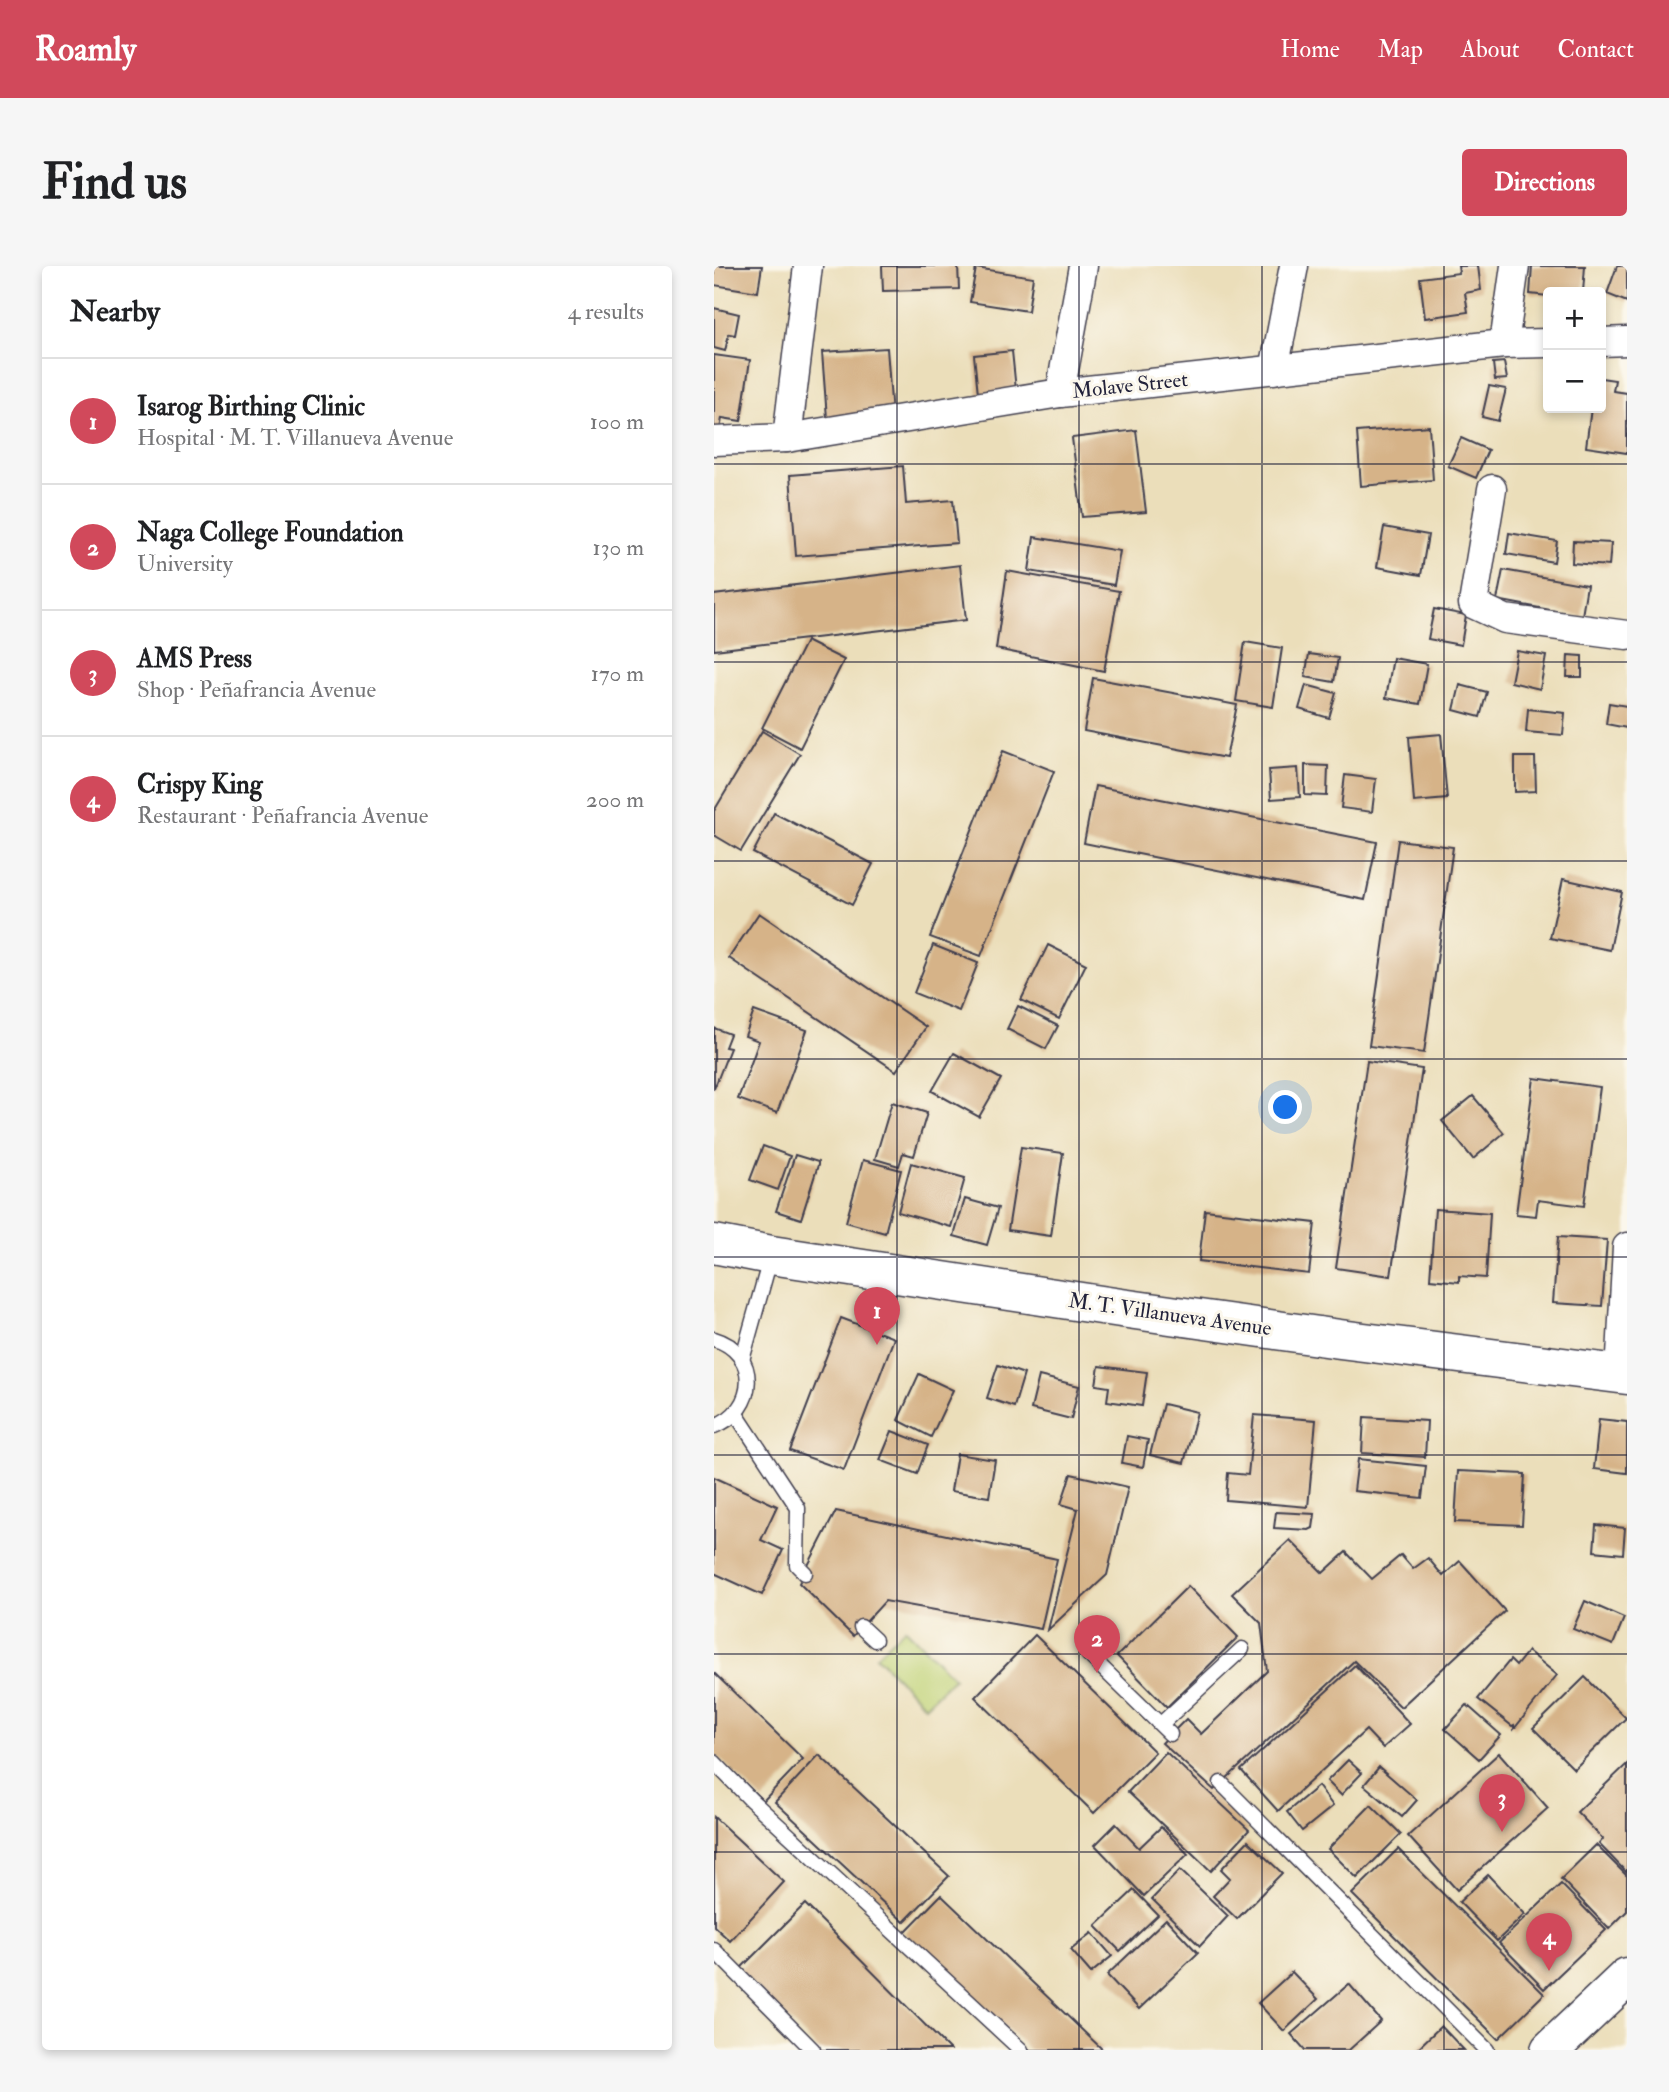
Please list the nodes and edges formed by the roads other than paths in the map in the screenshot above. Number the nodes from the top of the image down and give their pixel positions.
1 (808, 266) edge
2 (1083, 266) edge
3 (1294, 266) edge
4 (1515, 266) edge
5 (1606, 341) edge
6 (1627, 341) edge
7 (1543, 343) edge
8 (1504, 344) junction
9 (1273, 370) junction
10 (1060, 393) junction
11 (787, 438) junction
12 (714, 441) edge
13 (1492, 489) dead end
14 (1627, 635) edge
15 (714, 1244) edge
16 (1627, 1247) edge
17 (771, 1255) junction
18 (714, 1339) edge
19 (742, 1360) junction
20 (1623, 1374) edge
21 (736, 1413) junction
22 (714, 1426) edge
23 (805, 1573) dead end
24 (861, 1627) dead end
25 (875, 1640) dead end
26 (1242, 1649) dead end
27 (1088, 1654) dead end
28 (714, 1762) edge
29 (1222, 1783) dead end
30 (714, 1950) edge
31 (1627, 1977) edge
32 (813, 2050) edge
33 (1021, 2050) edge
34 (1487, 2050) edge
35 (1550, 2050) edge

1 - 11 street
2 - 10 street
3 - 9 street
4 - 8 street
5 - 6 street
7 - 8 street, Molave Street
8 - 9 street, Molave Street
9 - 10 street, Molave Street
10 - 11 street, Molave Street
11 - 12 street, Molave Street
13 - 14 street
15 - 17 main road, M. T. Villanueva Avenue
16 - 20 street
17 - 19 lane
17 - 20 main road, M. T. Villanueva Avenue
18 - 19 lane
19 - 21 lane
21 - 22 lane
21 - 23 lane
24 - 25 lane
26 - 27 lane
28 - 33 lane
29 - 34 lane
30 - 32 lane
31 - 35 main road

